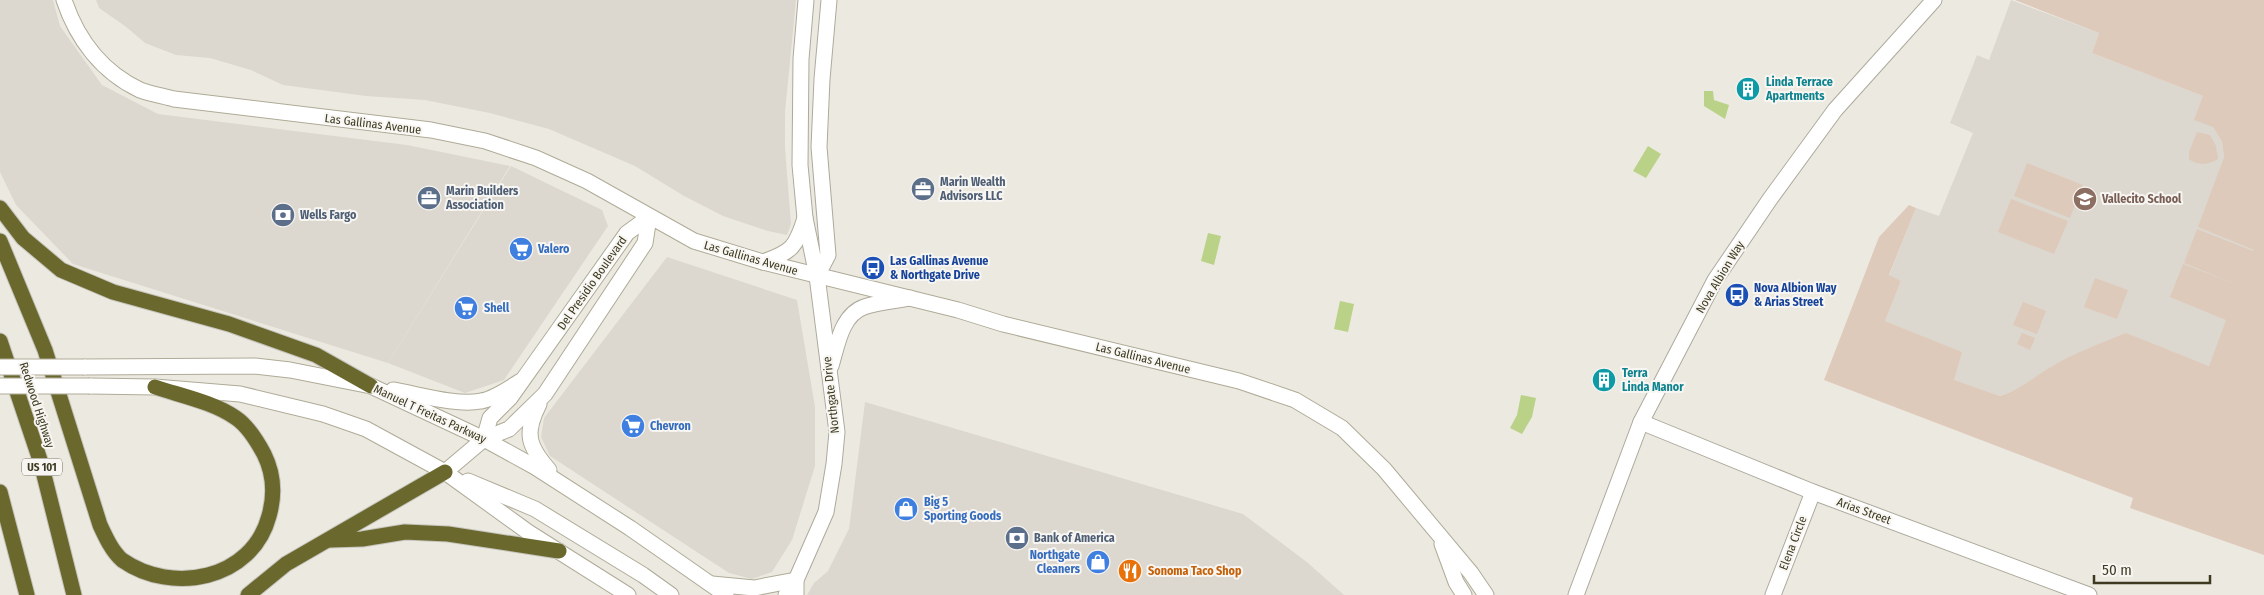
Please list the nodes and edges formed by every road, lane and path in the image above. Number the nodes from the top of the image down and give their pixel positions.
1 (64, 0) edge
2 (806, 0) edge
3 (829, 0) edge
4 (1934, 0) edge
5 (0, 208) edge
6 (649, 217) junction
7 (805, 218) junction
8 (0, 241) edge
9 (762, 262) junction
10 (817, 276) junction
11 (910, 298) junction
12 (0, 341) edge
13 (0, 367) edge
14 (829, 373) junction
15 (522, 380) junction
16 (0, 386) edge
17 (371, 386) junction
18 (155, 387) junction
19 (545, 394) junction
20 (1641, 422) junction
21 (484, 439) junction
22 (446, 472) junction
23 (558, 481) junction
24 (0, 492) edge
25 (1813, 492) junction
26 (1439, 536) junction
27 (330, 540) junction
28 (559, 551) junction
29 (796, 580) junction
30 (711, 584) junction
31 (27, 595) edge
32 (74, 595) edge
33 (248, 595) edge
34 (628, 595) edge
35 (671, 595) edge
36 (726, 595) edge
37 (786, 595) edge
38 (796, 595) edge
39 (1464, 595) edge
40 (1486, 595) edge
41 (1576, 595) edge
42 (1774, 595) edge
43 (2089, 595) edge

1 - 6 main road, Las Gallinas Avenue
2 - 7 main road, Northgate Drive
3 - 10 main road
4 - 20 main road, Nova Albion Way
5 - 17 highway
6 - 9 main road, Las Gallinas Avenue
6 - 15 main road, Del Presidio Boulevard
6 - 19 main road, Del Presidio Boulevard
7 - 9 main road
7 - 10 main road, Northgate Drive
8 - 18 highway
9 - 10 main road, Las Gallinas Avenue
10 - 11 main road, Las Gallinas Avenue
10 - 14 main road, Northgate Drive
11 - 14 main road
11 - 26 main road, Las Gallinas Avenue
12 - 32 highway, Redwood Highway / US 101
13 - 17 main road, Manuel T Freitas Parkway, bridge
14 - 29 main road, Northgate Drive
15 - 17 main road
15 - 21 main road, Del Presidio Boulevard
16 - 18 main road, bridge
17 - 21 main road, Manuel T Freitas Parkway
18 - 22 main road
19 - 21 main road, Del Presidio Boulevard
19 - 23 main road
20 - 25 main road, Arias Street
20 - 41 main road, Nova Albion Way
21 - 22 main road, Del Presidio Boulevard
21 - 23 main road, Manuel T Freitas Parkway
22 - 27 highway
22 - 28 main road
22 - 35 main road
23 - 30 main road, Manuel T Freitas Parkway
24 - 31 highway
25 - 42 main road, Elena Circle
25 - 43 main road, Arias Street
26 - 39 main road, Las Gallinas Avenue
26 - 40 main road, Las Gallinas Avenue
27 - 28 highway
27 - 33 highway
28 - 34 main road
29 - 30 main road
29 - 37 main road, Northgate Drive
29 - 38 main road
30 - 36 main road, Manuel T Freitas Parkway

